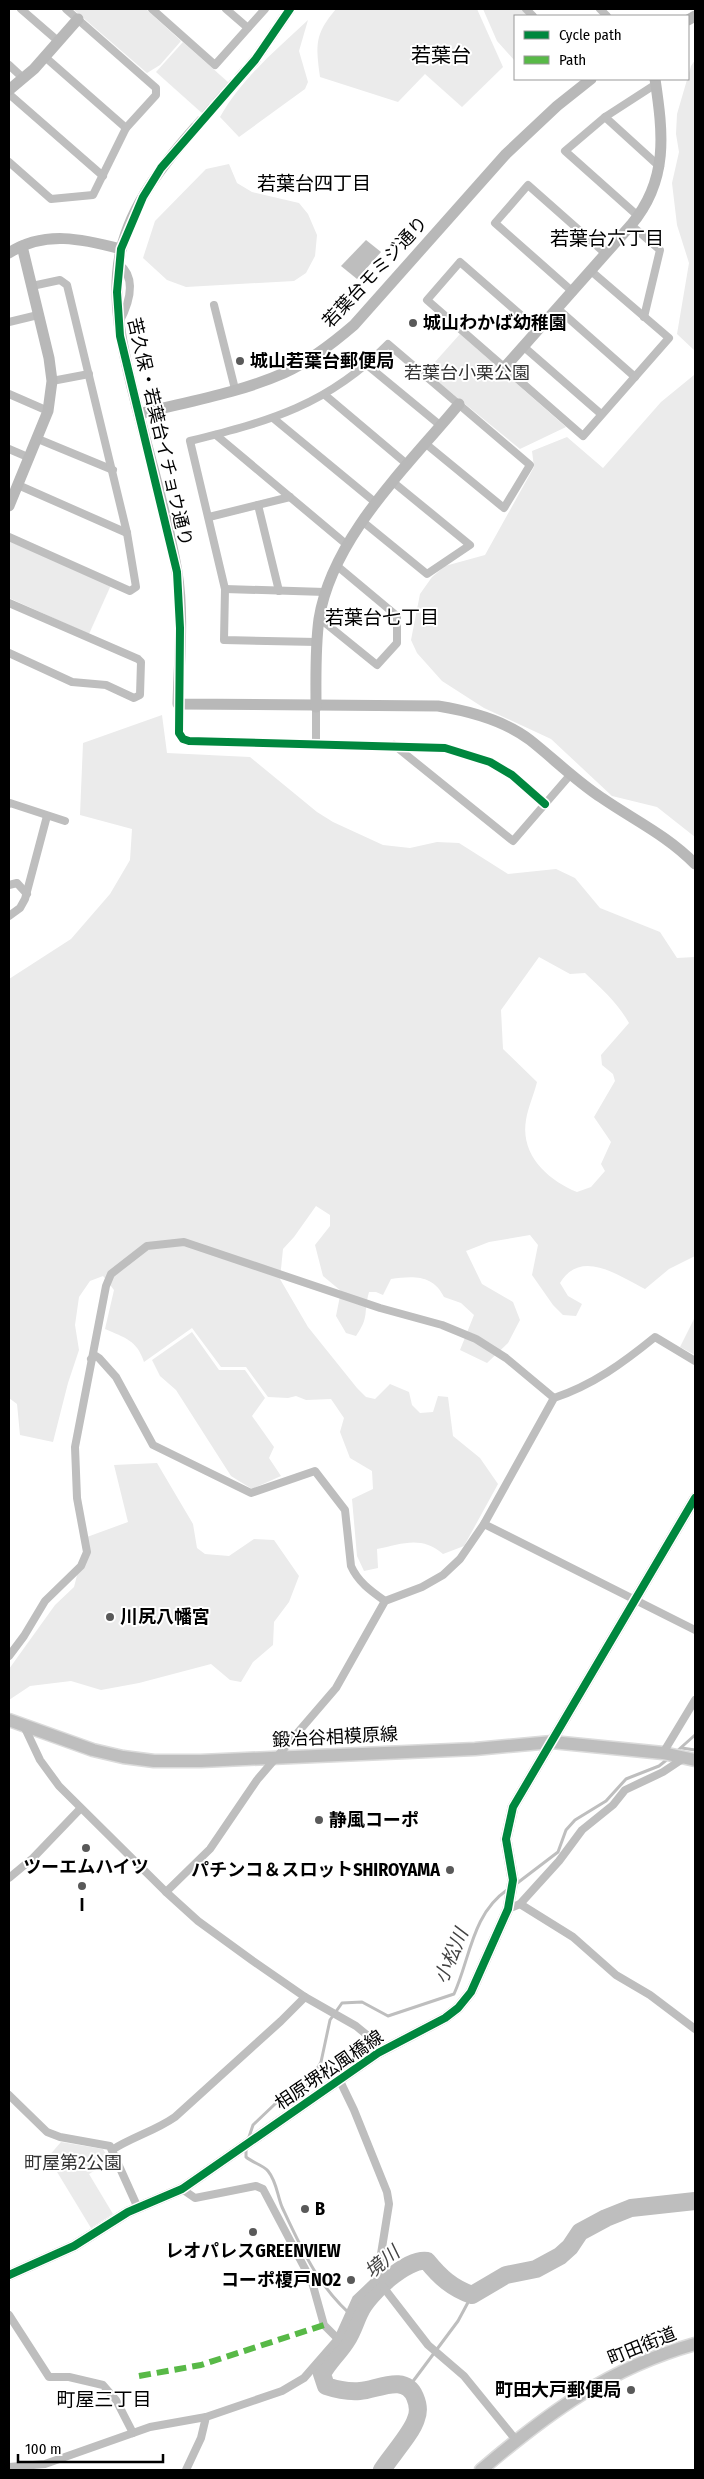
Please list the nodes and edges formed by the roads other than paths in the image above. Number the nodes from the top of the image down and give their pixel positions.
1 (21, 9) edge
2 (66, 9) edge
3 (152, 9) edge
4 (226, 9) edge
5 (266, 9) edge
6 (78, 19) junction
7 (248, 28) junction
8 (58, 42) junction
9 (45, 57) junction
10 (9, 65) edge
11 (23, 78) junction
12 (590, 80) edge
13 (656, 81) edge
14 (9, 90) edge
15 (9, 94) edge
16 (605, 117) junction
17 (126, 128) junction
18 (195, 128) tunnel mouth
19 (9, 162) edge
20 (660, 167) junction
21 (102, 176) junction
22 (635, 221) junction
23 (22, 246) junction
24 (121, 249) junction
25 (9, 253) edge
26 (606, 254) junction
27 (591, 271) junction
28 (32, 286) junction
29 (573, 292) junction
30 (214, 305) dead end
31 (558, 309) junction
32 (38, 315) junction
33 (644, 317) junction
34 (9, 322) edge
35 (538, 330) junction
36 (524, 346) junction
37 (367, 365) junction
38 (505, 367) junction
39 (89, 374) junction
40 (635, 377) junction
41 (52, 381) junction
42 (235, 389) junction
43 (9, 394) edge
44 (325, 395) junction
45 (459, 404) junction
46 (48, 411) junction
47 (138, 414) junction
48 (601, 414) junction
49 (273, 418) junction
50 (441, 426) junction
51 (216, 434) junction
52 (38, 439) junction
53 (426, 444) junction
54 (9, 449) edge
55 (30, 458) junction
56 (408, 465) junction
57 (112, 470) junction
58 (394, 482) junction
59 (18, 485) junction
60 (290, 497) junction
61 (376, 503) junction
62 (258, 505) junction
63 (9, 506) edge
64 (209, 517) junction
65 (362, 521) junction
66 (127, 533) junction
67 (9, 537) edge
68 (346, 544) junction
69 (336, 565) junction
70 (225, 589) junction
71 (279, 591) junction
72 (325, 592) junction
73 (9, 603) edge
74 (319, 618) junction
75 (316, 642) junction
76 (9, 653) edge
77 (178, 704) junction
78 (316, 707) junction
79 (316, 744) junction
80 (394, 745) junction
81 (571, 774) junction
82 (9, 804) edge
83 (545, 804) junction
84 (47, 816) junction
85 (64, 822) dead end
86 (695, 864) edge
87 (9, 885) edge
88 (26, 894) junction
89 (9, 916) edge
90 (91, 1359) junction
91 (695, 1361) edge
92 (554, 1398) junction
93 (695, 1498) edge
94 (484, 1524) junction
95 (636, 1600) junction
96 (385, 1601) junction
97 (695, 1630) edge
98 (9, 1656) edge
99 (695, 1700) edge
100 (9, 1720) edge
101 (24, 1726) junction
102 (552, 1742) junction
103 (665, 1753) junction
104 (277, 1758) junction
105 (687, 1759) edge
106 (80, 1809) junction
107 (9, 1878) edge
108 (166, 1892) junction
109 (513, 1906) junction
110 (304, 1997) junction
111 (695, 2029) edge
112 (378, 2053) junction
113 (340, 2081) junction
114 (9, 2095) edge
115 (112, 2150) junction
116 (182, 2189) junction
117 (138, 2208) junction
118 (9, 2275) edge
119 (380, 2284) junction
120 (9, 2315) edge
121 (338, 2339) junction
122 (695, 2344) edge
123 (206, 2417) junction
124 (133, 2433) junction
125 (516, 2440) junction
126 (9, 2467) edge
127 (186, 2470) edge
128 (482, 2470) edge

1 - 8 street
2 - 6 street
3 - 7 street
4 - 7 street
5 - 7 street
6 - 8 street
6 - 17 street
8 - 9 street
9 - 11 street
9 - 17 street
10 - 11 street
11 - 14 street
12 - 42 street, 若葉台モミジ通り
13 - 16 street
13 - 20 street
15 - 21 street
16 - 20 street
16 - 22 street
17 - 21 street
18 - 24 street, 苦久保・若葉台イチョウ通り
19 - 21 street
20 - 22 street
22 - 26 street
22 - 33 street
23 - 24 street
23 - 25 street
23 - 28 street
24 - 47 street, 苦久保・若葉台イチョウ通り
26 - 27 street
26 - 29 street
27 - 29 street
27 - 33 street
28 - 32 street
28 - 39 street
29 - 31 street
30 - 42 street
31 - 35 street
31 - 40 street
32 - 34 street
32 - 41 street
33 - 40 street
35 - 36 street
35 - 38 street
36 - 38 street
36 - 48 street
37 - 44 street
37 - 45 street
37 - 50 street
38 - 48 street
39 - 41 street
39 - 57 street
40 - 48 street
41 - 46 street
42 - 47 street, 若葉台モミジ通り
43 - 46 street
44 - 49 street
44 - 56 street
45 - 50 street
45 - 53 street
46 - 52 street
47 - 77 street, 苦久保・若葉台イチョウ通り
49 - 51 street
49 - 61 street
50 - 53 street
51 - 60 street
51 - 64 street
52 - 55 street
52 - 57 street
53 - 56 street
54 - 55 street
55 - 59 street
56 - 58 street
57 - 66 street
58 - 61 street
58 - 65 street
59 - 63 street
59 - 66 street
60 - 62 street
60 - 68 street
61 - 65 street
62 - 64 street
62 - 71 street
64 - 70 street
65 - 68 street
66 - 67 street
68 - 69 street
69 - 72 street
69 - 74 street
70 - 71 street
70 - 75 street
71 - 72 street
72 - 74 street
73 - 76 street
74 - 75 street
75 - 78 street
77 - 78 street
77 - 79 street
78 - 79 street
78 - 81 street
79 - 80 street
80 - 83 street
80 - 83 street
81 - 83 street
81 - 86 street
82 - 84 street
84 - 85 street
84 - 88 street
87 - 88 street
88 - 89 street
90 - 92 street
90 - 96 street
90 - 98 street
91 - 92 street
92 - 94 street
93 - 95 street
94 - 95 street
94 - 96 street
95 - 97 street
95 - 102 street
96 - 104 street
99 - 103 street
100 - 101 main road, 鍛冶谷相模原線
101 - 104 main road, 鍛冶谷相模原線
101 - 106 street
102 - 103 main road, 鍛冶谷相模原線
102 - 104 main road, 鍛冶谷相模原線
102 - 109 street
103 - 105 main road, 鍛冶谷相模原線
104 - 108 street
105 - 109 street, 相原堺松風橋線
106 - 107 street
106 - 108 street
108 - 110 street
109 - 111 street
109 - 112 street, 相原堺松風橋線
110 - 112 street
110 - 115 street
112 - 113 street, 相原堺松風橋線
113 - 116 street, 相原堺松風橋線
113 - 119 street
114 - 115 street
115 - 117 street
116 - 117 street
116 - 121 street
117 - 118 street
119 - 121 street
119 - 125 street
120 - 124 street
121 - 123 street
122 - 125 main road, 町田街道
123 - 124 street
123 - 127 street
124 - 126 street
125 - 128 main road, 町田街道

